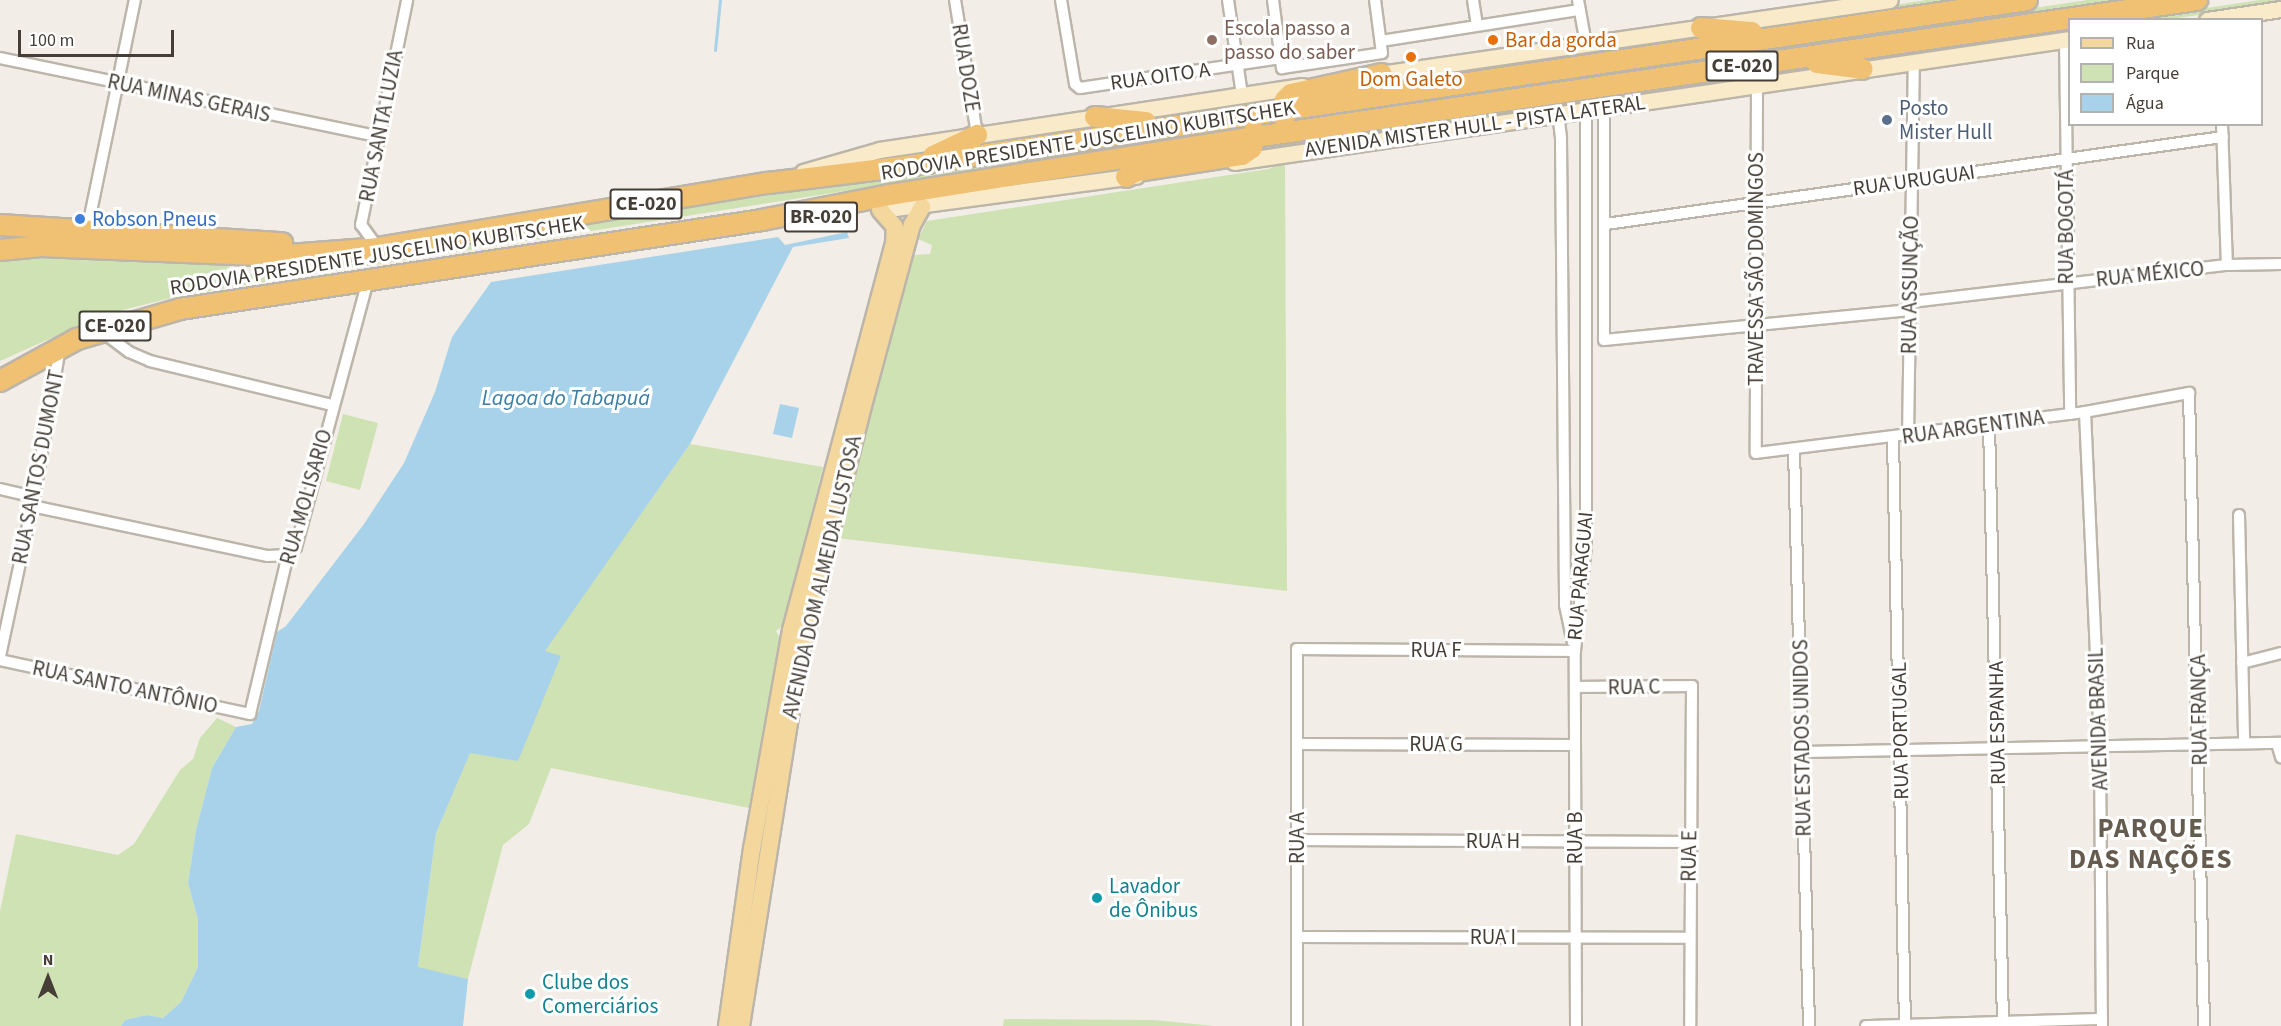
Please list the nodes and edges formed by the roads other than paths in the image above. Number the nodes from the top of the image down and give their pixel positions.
1 (135, 0) edge
2 (407, 0) edge
3 (956, 0) edge
4 (1060, 0) edge
5 (1228, 0) edge
6 (1272, 0) edge
7 (1375, 0) edge
8 (1473, 0) edge
9 (1890, 0) edge
10 (2027, 0) edge
11 (2197, 0) edge
12 (1579, 5) edge
13 (2281, 9) edge
14 (2075, 18) edge
15 (2222, 18) edge
16 (2068, 19) edge
17 (1477, 26) junction
18 (1701, 28) junction
19 (1788, 35) junction
20 (2067, 39) edge
21 (1381, 41) junction
22 (1586, 44) junction
23 (0, 58) edge
24 (1281, 58) junction
25 (1782, 61) junction
26 (1914, 62) junction
27 (1237, 65) junction
28 (1863, 69) junction
29 (1382, 74) junction
30 (119, 82) junction
31 (1757, 85) junction
32 (1242, 95) junction
33 (1604, 107) junction
34 (1282, 109) junction
35 (1586, 110) junction
36 (1558, 113) junction
37 (1251, 114) junction
38 (1095, 117) junction
39 (1172, 125) junction
40 (2222, 126) edge
41 (1286, 133) junction
42 (977, 135) junction
43 (378, 136) junction
44 (2223, 137) junction
45 (1255, 138) junction
46 (2066, 158) junction
47 (914, 165) junction
48 (1126, 177) junction
49 (1912, 180) junction
50 (768, 183) junction
51 (1757, 202) junction
52 (922, 207) junction
53 (880, 210) junction
54 (762, 220) junction
55 (1606, 224) junction
56 (0, 225) edge
57 (87, 231) junction
58 (900, 246) junction
59 (378, 248) junction
60 (0, 250) edge
61 (2281, 264) edge
62 (2227, 265) junction
63 (368, 281) junction
64 (2066, 283) junction
65 (1909, 306) junction
66 (1755, 326) junction
67 (100, 330) junction
68 (57, 350) junction
69 (0, 368) edge
70 (0, 381) edge
71 (2189, 393) joint
72 (332, 405) junction
73 (2085, 412) junction
74 (2070, 414) junction
75 (1989, 424) junction
76 (1908, 436) junction
77 (1893, 438) junction
78 (1794, 449) junction
79 (1756, 453) joint
80 (0, 489) edge
81 (33, 502) junction
82 (2239, 515) dead end
83 (288, 555) junction
84 (1297, 649) joint
85 (1575, 651) junction
86 (2281, 653) edge
87 (0, 658) edge
88 (2242, 663) junction
89 (1692, 686) joint
90 (1575, 687) junction
91 (250, 714) joint
92 (2244, 743) junction
93 (2279, 743) edge
94 (1297, 744) junction
95 (2200, 744) junction
96 (1575, 745) junction
97 (2100, 746) junction
98 (1998, 748) junction
99 (1901, 750) junction
100 (1803, 752) junction
101 (2281, 757) edge
102 (1296, 840) junction
103 (1576, 841) junction
104 (1689, 842) junction
105 (749, 913) junction
106 (1297, 936) junction
107 (1576, 938) junction
108 (1688, 938) junction
109 (2003, 1022) junction
110 (2102, 1022) edge
111 (1905, 1025) edge
112 (727, 1026) edge
113 (741, 1026) edge
114 (1297, 1026) edge
115 (1576, 1026) edge
116 (1689, 1026) edge
117 (1809, 1026) edge
118 (1866, 1026) edge
119 (2204, 1026) edge

1 - 30 street
2 - 43 street, RUA SANTA LUZIA
3 - 42 street, RUA DOZE
4 - 27 street, RUA OITO A
5 - 27 street
6 - 24 street
7 - 21 street
8 - 17 street
9 - 18 main road
10 - 19 highway, RODOVIA PRESIDENTE JUSCELINO KUBITSCHEK / CE-020
11 - 14 highway, RODOVIA PRESIDENTE JUSCELINO KUBITSCHEK / CE-020
12 - 17 street
12 - 22 street
13 - 15 main road
16 - 25 highway, RODOVIA PRESIDENTE JUSCELINO KUBITSCHEK / CE-020
17 - 21 street
18 - 19 highway
18 - 22 main road
19 - 34 highway, RODOVIA PRESIDENTE JUSCELINO KUBITSCHEK / CE-020
20 - 26 main road, AVENIDA MISTER HULL - PISTA LATERAL / BR-020
20 - 46 street, RUA BOGOTÁ
21 - 24 street
22 - 29 main road
23 - 30 street, RUA MINAS GERAIS
24 - 27 street, RUA OITO A
25 - 28 highway
25 - 41 highway, RODOVIA PRESIDENTE JUSCELINO KUBITSCHEK / CE-020
26 - 28 main road, AVENIDA MISTER HULL - PISTA LATERAL / BR-020
26 - 49 street, RUA ASSUNÇÃO
27 - 32 street
28 - 31 main road, AVENIDA MISTER HULL - PISTA LATERAL / BR-020
29 - 32 main road
29 - 34 highway
30 - 43 street, RUA MINAS GERAIS
30 - 57 street
31 - 33 main road, AVENIDA MISTER HULL - PISTA LATERAL / BR-020
31 - 51 street, TRAVESSA SÃO DOMINGOS
32 - 38 main road
33 - 35 main road, AVENIDA MISTER HULL - PISTA LATERAL / BR-020
33 - 55 street
34 - 37 highway, RODOVIA PRESIDENTE JUSCELINO KUBITSCHEK / CE-020
34 - 41 highway
35 - 36 main road, AVENIDA MISTER HULL - PISTA LATERAL / BR-020
35 - 85 street, RUA PARAGUAI
36 - 48 main road, AVENIDA MISTER HULL - PISTA LATERAL / BR-020
36 - 85 street, RUA PARAGUAI
37 - 39 highway, RODOVIA PRESIDENTE JUSCELINO KUBITSCHEK / CE-020
37 - 45 highway
38 - 39 highway
38 - 42 main road
39 - 47 highway, RODOVIA PRESIDENTE JUSCELINO KUBITSCHEK / CE-020
40 - 44 street
41 - 45 highway, RODOVIA PRESIDENTE JUSCELINO KUBITSCHEK / CE-020
42 - 47 highway
42 - 50 main road
43 - 59 street, RUA SANTA LUZIA
44 - 46 street, RUA URUGUAI
44 - 62 street
45 - 48 highway
45 - 54 highway, RODOVIA PRESIDENTE JUSCELINO KUBITSCHEK / CE-020
46 - 49 street, RUA URUGUAI
46 - 64 street, RUA BOGOTÁ
47 - 50 highway, RODOVIA PRESIDENTE JUSCELINO KUBITSCHEK / CE-020
48 - 52 main road, AVENIDA MISTER HULL - PISTA LATERAL / BR-020
49 - 51 street, RUA URUGUAI
49 - 65 street, RUA ASSUNÇÃO
50 - 59 highway, RODOVIA PRESIDENTE JUSCELINO KUBITSCHEK / CE-020
51 - 55 street, RUA URUGUAI
51 - 66 street, TRAVESSA SÃO DOMINGOS
52 - 53 main road, AVENIDA MISTER HULL - PISTA LATERAL / BR-020
52 - 58 main road, AVENIDA DOM ALMEIDA LUSTOSA
53 - 54 highway, BR-020
53 - 58 main road
54 - 63 highway, RODOVIA PRESIDENTE JUSCELINO KUBITSCHEK / CE-020
55 - 66 street, RUA MÉXICO
56 - 57 highway
57 - 59 highway
58 - 105 main road, AVENIDA DOM ALMEIDA LUSTOSA
59 - 60 highway, RODOVIA PRESIDENTE JUSCELINO KUBITSCHEK / CE-020
61 - 62 street, RUA MÉXICO
62 - 64 street, RUA MÉXICO
63 - 67 highway, RODOVIA PRESIDENTE JUSCELINO KUBITSCHEK / CE-020
63 - 72 street, RUA MOLISARIO
64 - 65 street, RUA MÉXICO
64 - 74 street, RUA BOGOTÁ
65 - 66 street, RUA MÉXICO
65 - 76 street, RUA ASSUNÇÃO
66 - 79 street, TRAVESSA SÃO DOMINGOS
67 - 68 highway, RODOVIA PRESIDENTE JUSCELINO KUBITSCHEK / CE-020
67 - 72 street
68 - 69 highway
68 - 70 highway, RODOVIA PRESIDENTE JUSCELINO KUBITSCHEK / CE-020
68 - 81 street, RUA SANTOS DUMONT
71 - 73 street, RUA ARGENTINA
71 - 95 street, RUA FRANÇA
72 - 83 street, RUA MOLISARIO
73 - 74 street, RUA ARGENTINA
73 - 97 street, AVENIDA BRASIL
74 - 75 street, RUA ARGENTINA
75 - 76 street, RUA ARGENTINA
75 - 98 street, RUA ESPANHA
76 - 77 street, RUA ARGENTINA
77 - 78 street, RUA ARGENTINA
77 - 99 street, RUA PORTUGAL
78 - 79 street, RUA ARGENTINA
78 - 100 street, RUA ESTADOS UNIDOS
80 - 81 street
81 - 83 street
81 - 87 street, RUA SANTOS DUMONT
82 - 88 street
83 - 91 street, RUA MOLISARIO
84 - 85 street, RUA F
84 - 94 street, RUA A
85 - 90 street, RUA B
86 - 88 street
87 - 91 street, RUA SANTO ANTÔNIO
88 - 92 street
89 - 90 street, RUA C
89 - 104 street, RUA E
90 - 96 street, RUA B
92 - 93 street
92 - 95 street
93 - 101 street
94 - 96 street, RUA G
94 - 102 street, RUA A
95 - 97 street
95 - 119 street, RUA FRANÇA
96 - 103 street, RUA B
97 - 98 street
97 - 110 street, AVENIDA BRASIL
98 - 99 street
98 - 109 street, RUA ESPANHA
99 - 100 street
99 - 111 street, RUA PORTUGAL
100 - 117 street, RUA ESTADOS UNIDOS
102 - 103 street, RUA H
102 - 106 street, RUA A
103 - 104 street, RUA H
103 - 107 street, RUA B
104 - 108 street, RUA E
105 - 112 main road, AVENIDA DOM ALMEIDA LUSTOSA
105 - 113 main road, AVENIDA DOM ALMEIDA LUSTOSA
106 - 107 street, RUA I
106 - 114 street, RUA A
107 - 108 street, RUA I
107 - 115 street, RUA B
108 - 116 street, RUA E
109 - 110 street
109 - 111 street
111 - 118 street

